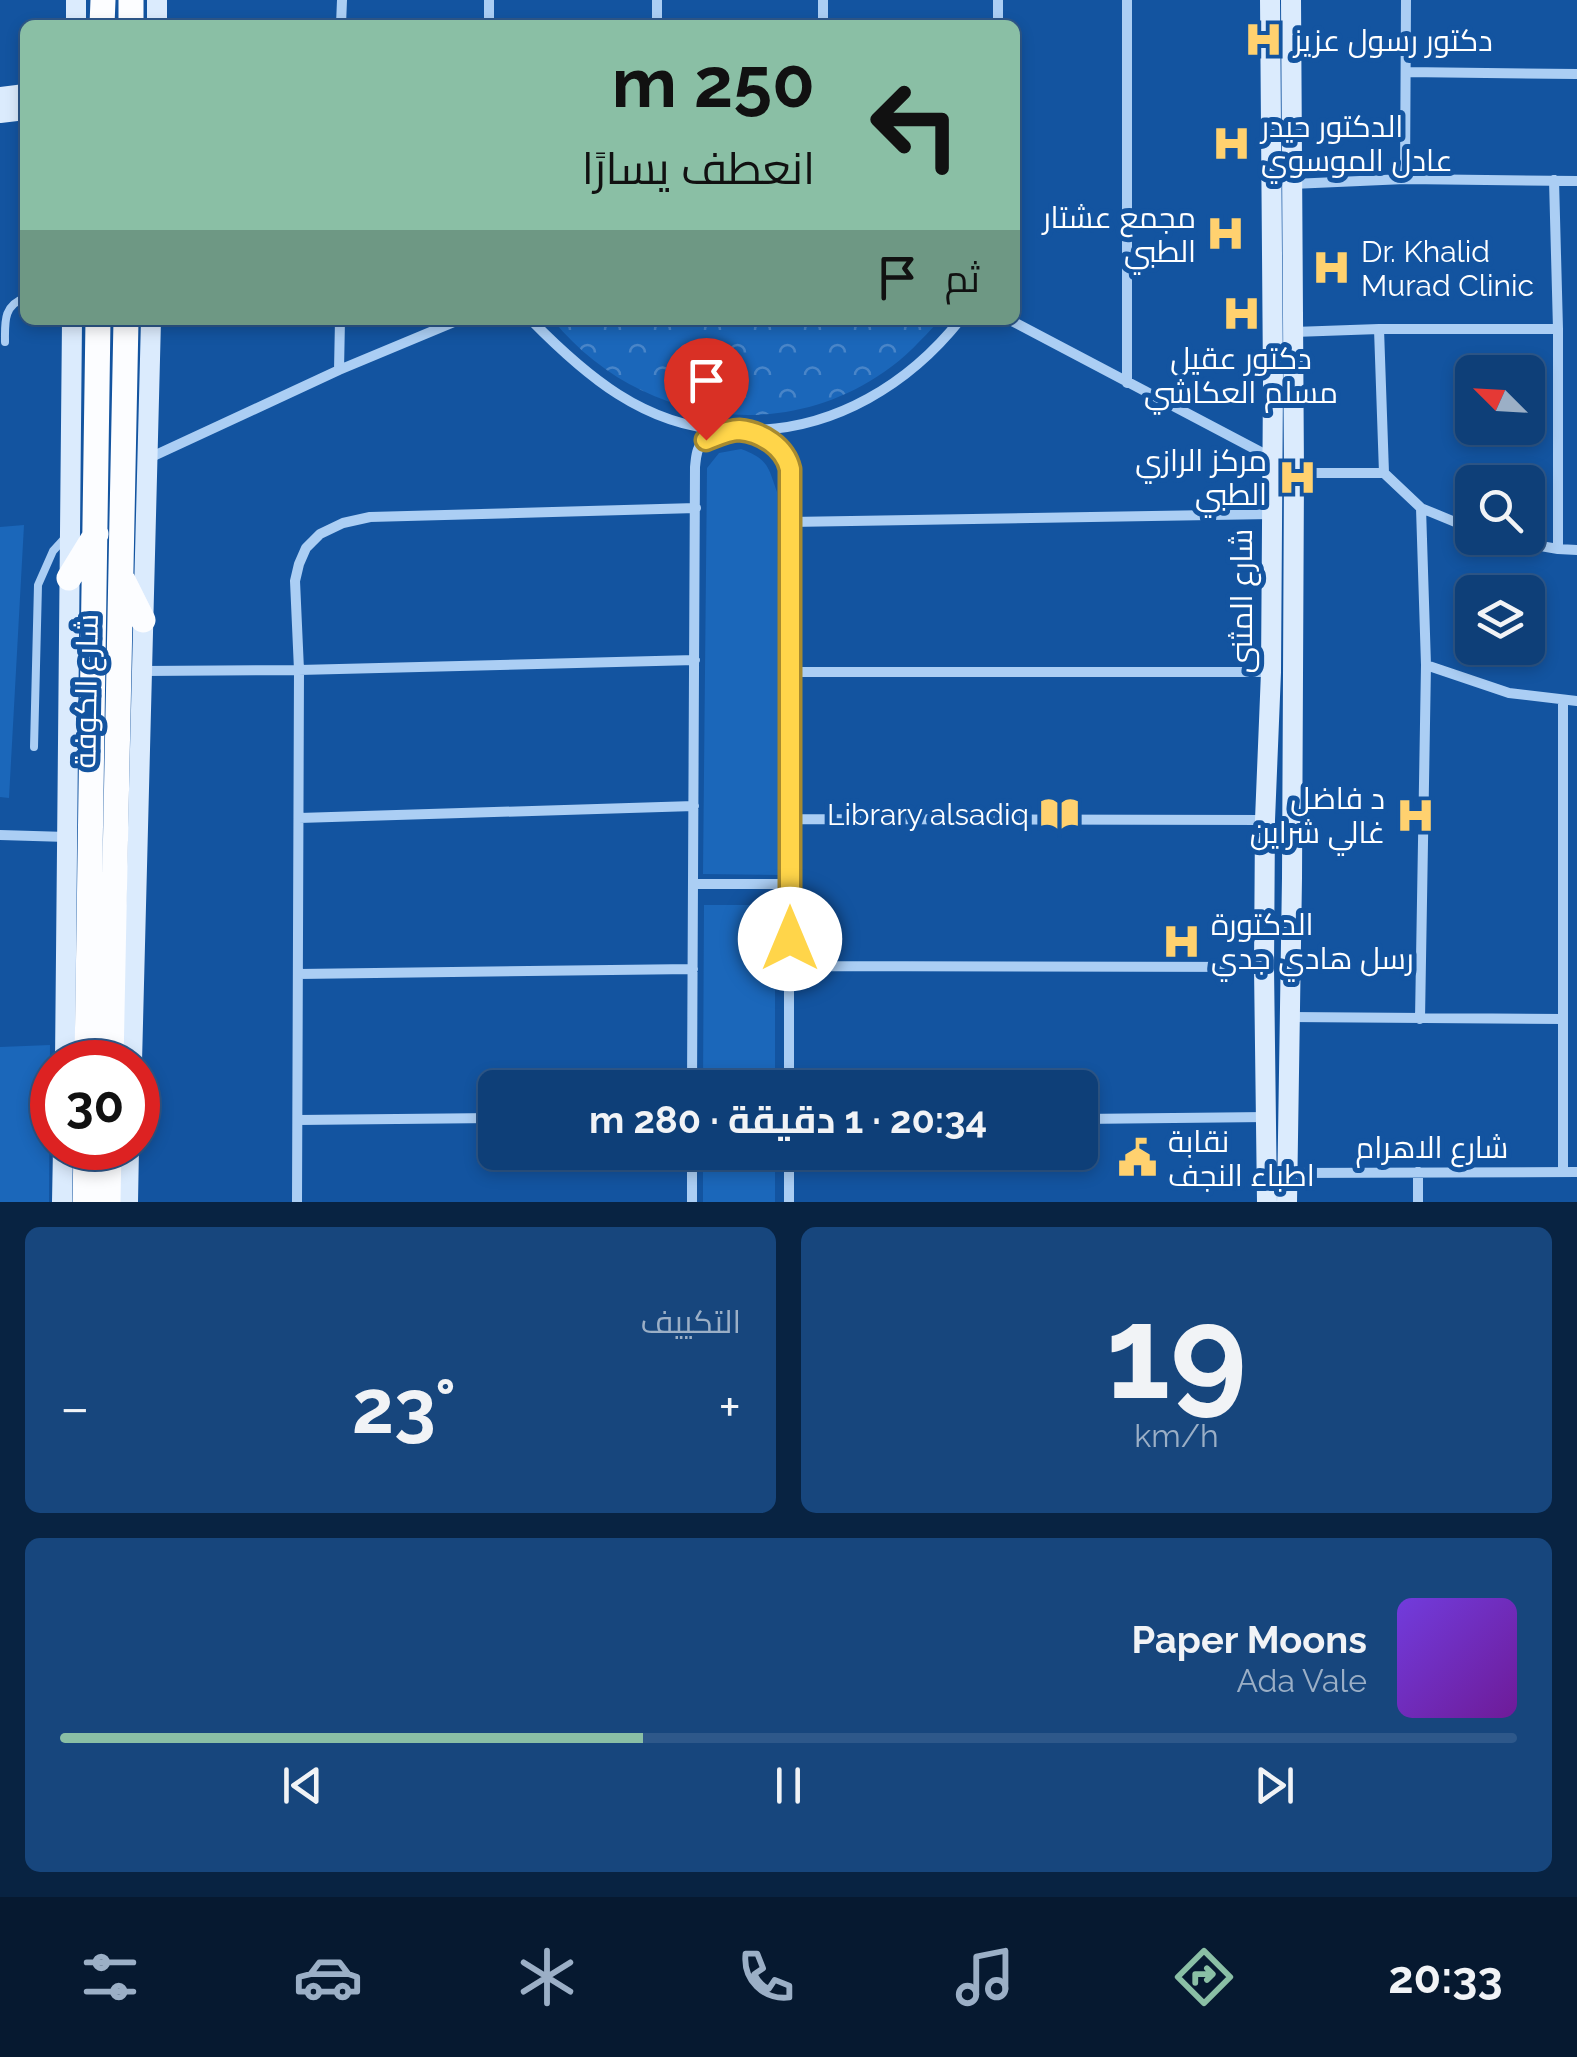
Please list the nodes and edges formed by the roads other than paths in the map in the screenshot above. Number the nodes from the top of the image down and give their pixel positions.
1 (1127, 0) edge
2 (1270, 0) edge
3 (1292, 0) edge
4 (1406, 0) edge
5 (1406, 72) junction
6 (1577, 74) edge
7 (1406, 180) junction
8 (1554, 180) junction
9 (1577, 180) edge
10 (1291, 184) junction
11 (20, 299) edge
12 (72, 325) edge
13 (98, 325) edge
14 (126, 325) edge
15 (151, 325) edge
16 (340, 325) edge
17 (448, 325) edge
18 (536, 325) edge
19 (956, 325) edge
20 (1019, 325) edge
21 (1558, 329) junction
22 (1379, 330) junction
23 (1293, 332) junction
24 (5, 342) dead end
25 (339, 370) junction
26 (1283, 379) junction
27 (1127, 382) junction
28 (1283, 409) junction
29 (737, 430) junction
30 (1272, 458) junction
31 (146, 460) junction
32 (1384, 472) junction
33 (1294, 473) junction
34 (696, 508) junction
35 (1421, 508) junction
36 (1272, 514) junction
37 (790, 522) junction
38 (1455, 522) edge
39 (70, 534) junction
40 (96, 534) junction
41 (1545, 548) edge
42 (1558, 550) junction
43 (1577, 550) edge
44 (120, 576) junction
45 (69, 578) junction
46 (143, 620) junction
47 (695, 660) junction
48 (1426, 665) junction
49 (299, 670) junction
50 (142, 671) junction
51 (790, 672) junction
52 (1271, 672) junction
53 (1563, 701) junction
54 (1577, 701) edge
55 (34, 748) dead end
56 (694, 806) junction
57 (298, 818) junction
58 (790, 819) junction
59 (1265, 820) junction
60 (0, 835) edge
61 (68, 836) junction
62 (1266, 878) junction
63 (1292, 878) junction
64 (694, 884) junction
65 (790, 884) junction
66 (1292, 912) junction
67 (1266, 917) junction
68 (790, 966) junction
69 (1264, 967) junction
70 (693, 969) junction
71 (298, 974) junction
72 (1289, 1018) junction
73 (1420, 1019) junction
74 (1563, 1020) junction
75 (64, 1040) edge
76 (87, 1040) edge
77 (111, 1040) edge
78 (133, 1040) edge
79 (692, 1070) edge
80 (789, 1070) edge
81 (1267, 1117) junction
82 (478, 1118) edge
83 (1098, 1119) edge
84 (298, 1120) junction
85 (63, 1170) edge
86 (85, 1170) edge
87 (109, 1170) edge
88 (129, 1170) edge
89 (692, 1170) edge
90 (789, 1170) edge
91 (1418, 1172) junction
92 (1562, 1172) junction
93 (1577, 1172) edge
94 (1287, 1173) junction
95 (62, 1202) edge
96 (84, 1202) edge
97 (108, 1202) edge
98 (128, 1202) edge
99 (298, 1202) edge
100 (692, 1202) edge
101 (789, 1202) edge
102 (1267, 1202) edge
103 (1287, 1202) edge
104 (1418, 1202) edge

1 - 27 street
2 - 26 main road, شارع المثنى
3 - 10 main road, شارع المثنى
4 - 5 street
5 - 6 street
5 - 7 street
7 - 8 street
7 - 10 street
8 - 9 street
8 - 21 street
10 - 23 main road, شارع المثنى
11 - 24 lane
12 - 39 main road
13 - 40 highway, شارع الكوفة
14 - 44 highway, شارع الكوفة
15 - 31 main road
16 - 25 street
17 - 25 street
18 - 29 street
19 - 29 street
20 - 27 street
21 - 22 street
21 - 42 street
22 - 23 street
22 - 32 street
23 - 26 main road, شارع المثنى
25 - 31 street
26 - 28 main road, شارع المثنى
27 - 30 street
28 - 30 main road, شارع المثنى
28 - 33 main road, شارع المثنى
29 - 34 street
29 - 37 street
30 - 36 main road, شارع المثنى
31 - 46 main road
32 - 33 street
32 - 35 street
33 - 63 main road, شارع المثنى
34 - 47 street
34 - 49 street
35 - 38 street
35 - 48 street
36 - 37 street
36 - 52 main road, شارع المثنى
37 - 51 street
39 - 45 main road
39 - 55 lane
40 - 45 highway
40 - 76 highway, شارع الكوفة
41 - 42 street
42 - 43 street
44 - 46 highway
44 - 77 highway, شارع الكوفة
45 - 61 main road
46 - 50 main road
47 - 49 street
47 - 56 street
48 - 53 street
48 - 73 street
49 - 50 street
49 - 57 street
50 - 78 main road
51 - 52 street
51 - 58 street
52 - 59 main road, شارع المثنى
53 - 54 street
53 - 74 street
56 - 57 street
56 - 64 street
57 - 71 street
58 - 59 street
58 - 65 street
59 - 62 main road, شارع المثنى
60 - 61 street
61 - 75 main road
62 - 63 main road
62 - 67 main road, شارع المثنى
63 - 66 main road, شارع المثنى
64 - 65 street
64 - 70 street
65 - 68 street
66 - 67 main road
66 - 72 main road, شارع المثنى
67 - 69 main road, شارع المثنى
68 - 69 street
68 - 80 street
69 - 81 main road, شارع المثنى
70 - 71 street
70 - 79 street
71 - 84 street
72 - 73 street
72 - 94 main road, شارع المثنى
73 - 74 street
74 - 92 street
81 - 83 street
81 - 102 main road, شارع المثنى
82 - 84 street
84 - 99 street
85 - 95 main road
86 - 96 highway
87 - 97 highway
88 - 98 main road
89 - 100 street
90 - 101 street
91 - 92 street, شارع الاهرام
91 - 94 street, شارع الاهرام
91 - 104 street
92 - 93 street, شارع الاهرام
94 - 103 main road, شارع المثنى

